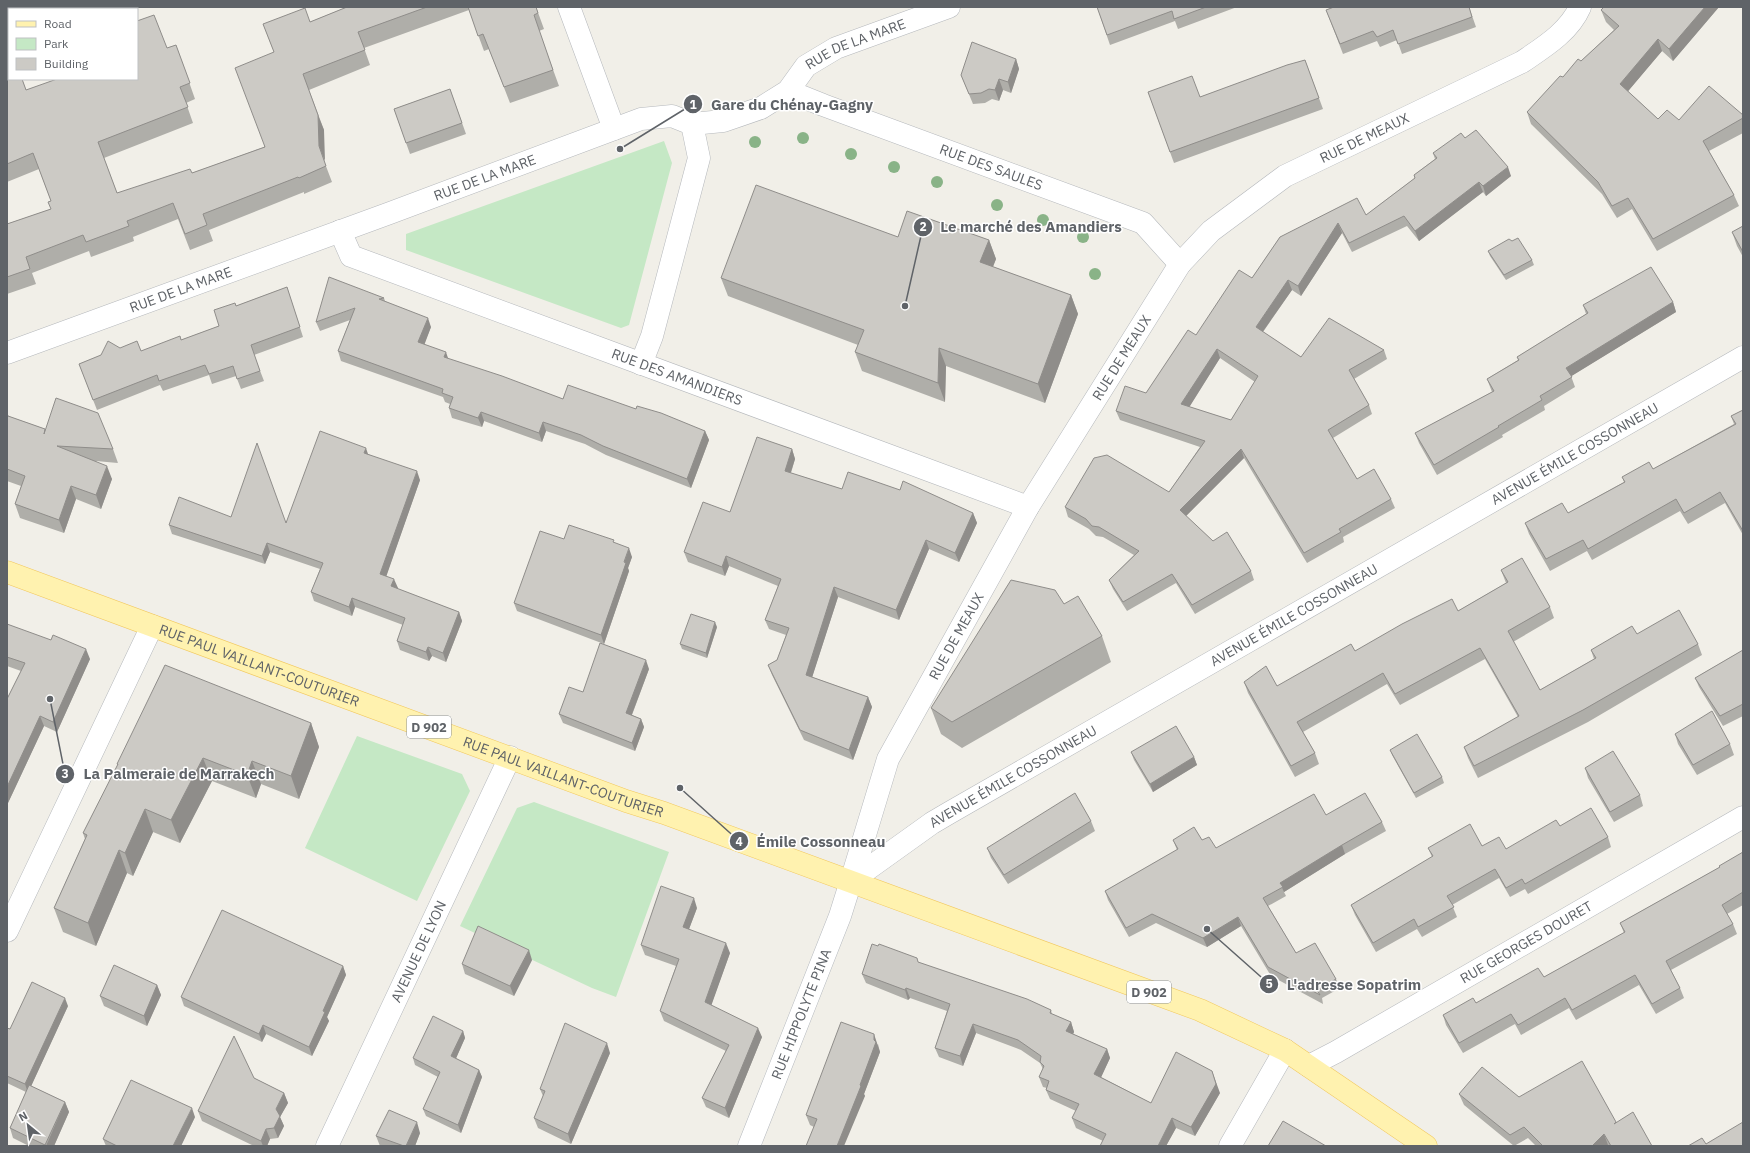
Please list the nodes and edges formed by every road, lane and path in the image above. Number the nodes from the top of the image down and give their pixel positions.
1 (569, 7) edge
2 (949, 7) edge
3 (1580, 7) edge
4 (788, 91) junction
5 (692, 124) junction
6 (614, 129) junction
7 (340, 231) junction
8 (1180, 264) junction
9 (7, 353) edge
10 (1743, 357) edge
11 (641, 364) junction
12 (1028, 507) junction
13 (7, 572) edge
14 (152, 626) junction
15 (510, 757) junction
16 (1743, 818) edge
17 (851, 881) junction
18 (7, 931) edge
19 (1285, 1050) junction
20 (1309, 1066) junction
21 (327, 1146) edge
22 (749, 1146) edge
23 (1230, 1146) edge
24 (1426, 1146) edge

1 - 6 street
2 - 4 street, RUE DE LA MARE
3 - 8 street, RUE DE MEAUX
4 - 5 street, RUE DE LA MARE
4 - 8 street, RUE DES SAULES
5 - 6 street, RUE DE LA MARE
5 - 11 street
6 - 7 street, RUE DE LA MARE
7 - 9 street, RUE DE LA MARE
7 - 11 street, RUE DES AMANDIERS
8 - 12 street, RUE DE MEAUX
10 - 17 street, AVENUE ÉMILE COSSONNEAU
11 - 12 street, RUE DES AMANDIERS
12 - 17 street, RUE DE MEAUX
13 - 14 main road, RUE PAUL VAILLANT-COUTURIER / D 902
14 - 15 main road, RUE PAUL VAILLANT-COUTURIER / D 902
14 - 18 street
15 - 17 main road, RUE PAUL VAILLANT-COUTURIER / D 902
15 - 21 street, AVENUE DE LYON
16 - 20 street, RUE GEORGES DOURET
17 - 19 main road, D 902
17 - 22 street, RUE HIPPOLYTE PINA
19 - 20 main road, D 902
19 - 23 street
20 - 24 main road, D 902

